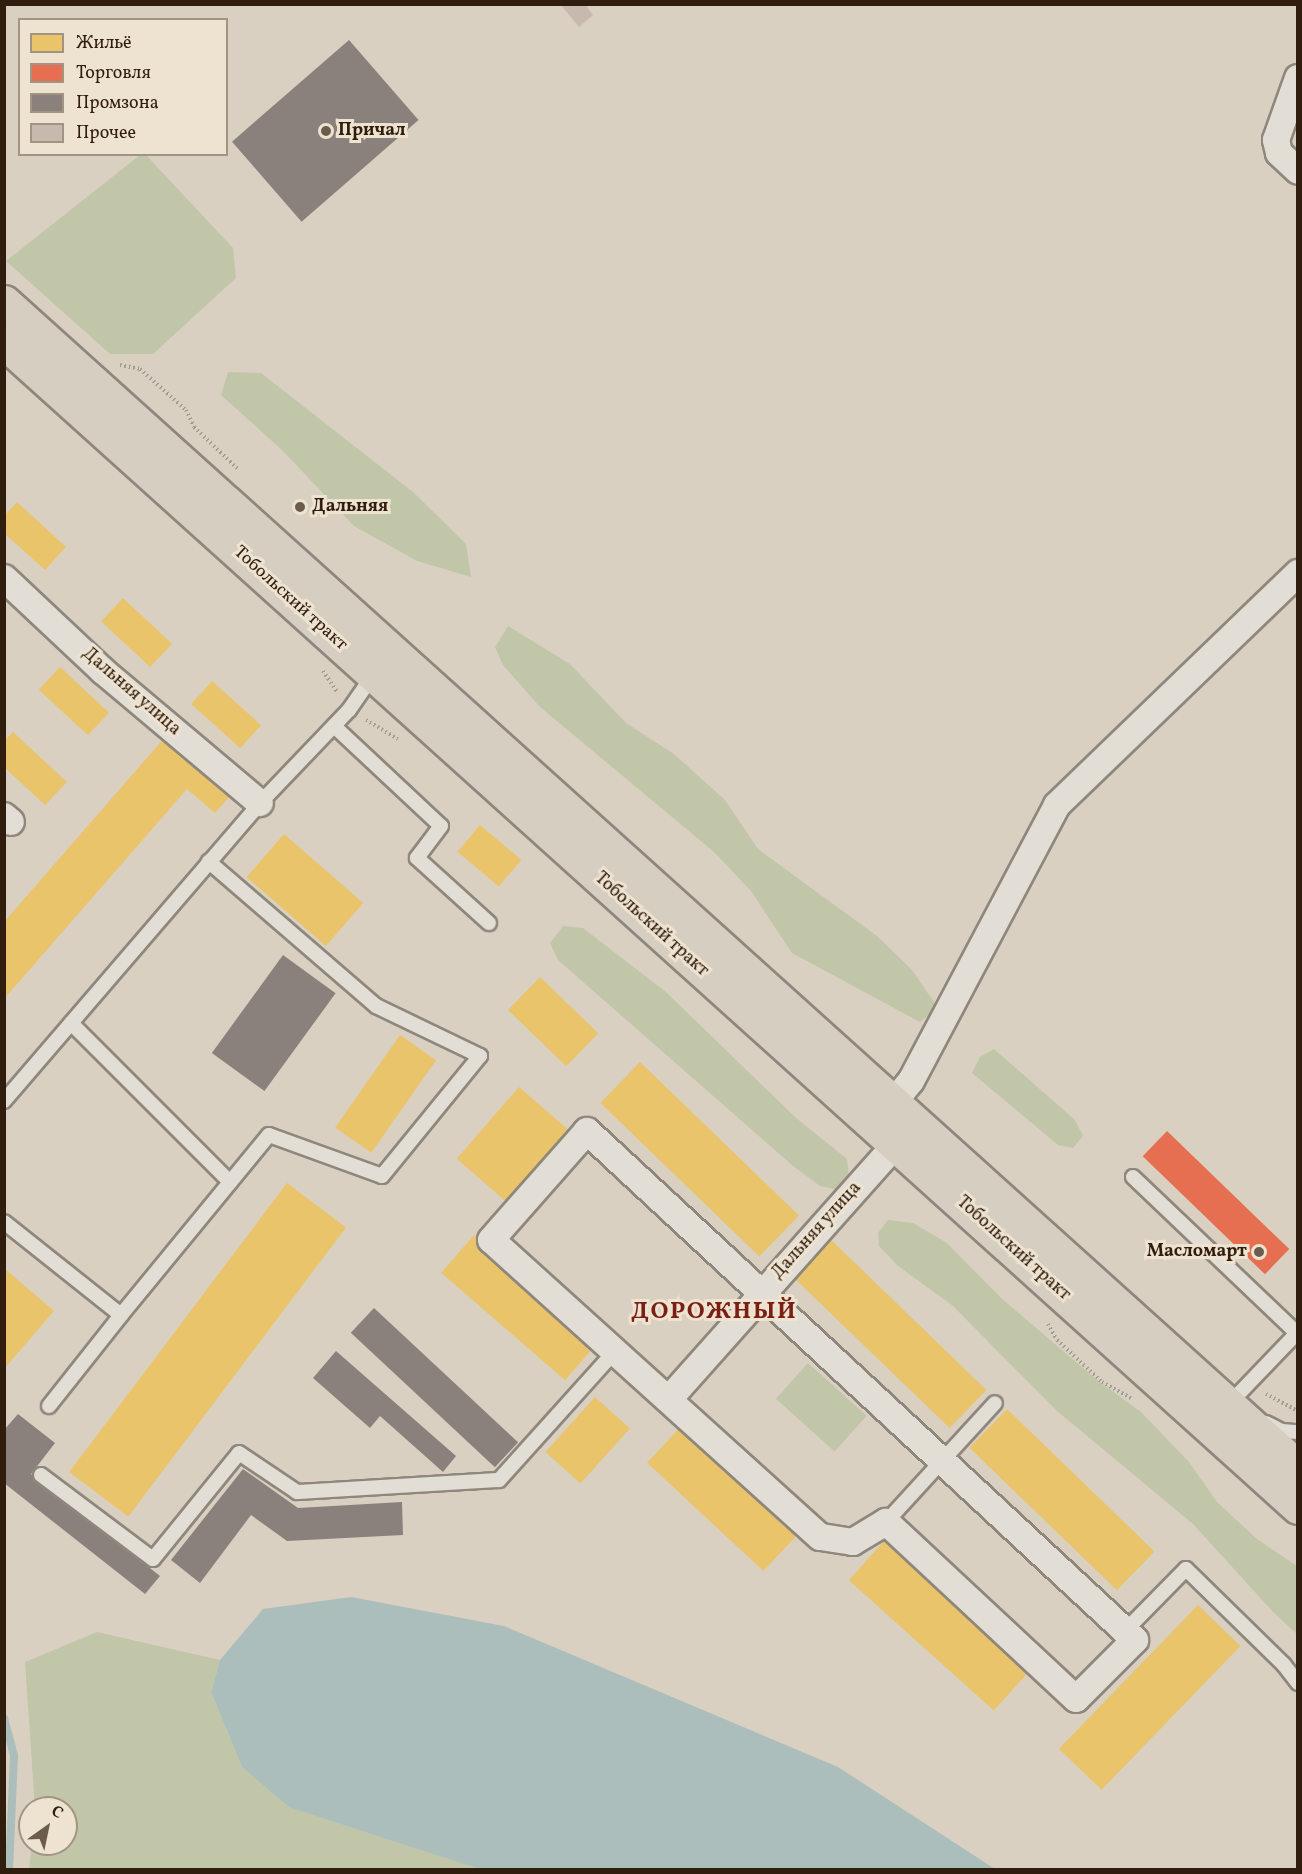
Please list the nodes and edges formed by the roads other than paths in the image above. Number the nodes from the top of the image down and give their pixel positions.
1 (1298, 78) edge
2 (1298, 171) edge
3 (4, 302) edge
4 (4, 342) edge
5 (1298, 573) edge
6 (4, 578) edge
7 (384, 663) junction
8 (334, 726) junction
9 (260, 803) junction
10 (209, 862) junction
11 (489, 923) dead end
12 (71, 1023) junction
13 (4, 1101) edge
14 (893, 1103) junction
15 (895, 1145) junction
16 (1133, 1177) dead end
17 (230, 1182) junction
18 (4, 1222) edge
19 (762, 1291) junction
20 (121, 1315) junction
21 (615, 1351) junction
22 (669, 1399) junction
23 (995, 1402) dead end
24 (1228, 1405) junction
25 (49, 1406) dead end
26 (1298, 1432) edge
27 (942, 1460) junction
28 (1298, 1467) edge
29 (41, 1475) dead end
30 (1298, 1507) edge
31 (886, 1522) junction
32 (1125, 1631) junction
33 (1298, 1683) edge

1 - 2 street
3 - 7 main road, Тобольский тракт
4 - 7 main road, Тобольский тракт
5 - 14 street
6 - 9 street, Дальняя улица
7 - 8 lane
7 - 14 main road, Тобольский тракт
7 - 15 main road, Тобольский тракт
8 - 9 lane
8 - 11 lane
9 - 10 lane
10 - 12 lane
10 - 17 lane
12 - 13 lane
12 - 17 lane
14 - 24 main road, Тобольский тракт
15 - 19 street, Дальняя улица
15 - 30 main road, Тобольский тракт
16 - 24 lane
17 - 20 lane
18 - 20 lane
19 - 21 street
19 - 22 street, Дальняя улица
19 - 27 street
20 - 25 lane
21 - 22 street
21 - 29 lane
22 - 31 street
23 - 27 lane
24 - 26 lane
24 - 28 main road, Тобольский тракт
27 - 31 lane
27 - 32 street
31 - 32 street
32 - 33 lane

